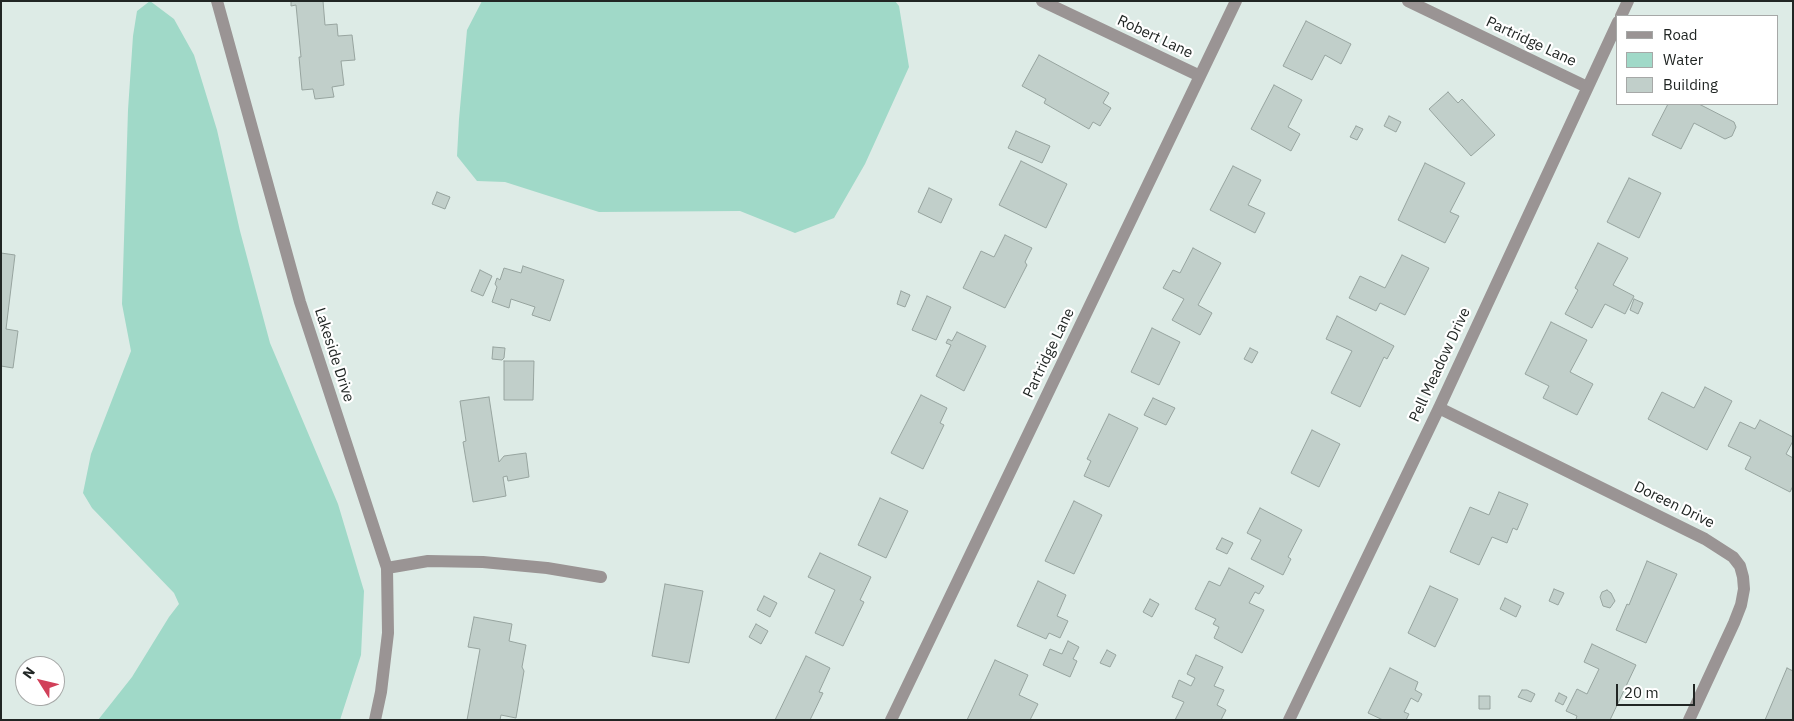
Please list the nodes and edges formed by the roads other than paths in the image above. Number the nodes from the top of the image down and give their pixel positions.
1 (217, 1) edge
2 (1042, 1) edge
3 (1236, 1) edge
4 (1408, 1) edge
5 (1628, 1) edge
6 (1621, 15) edge
7 (1616, 26) edge
8 (1200, 76) junction
9 (1587, 87) junction
10 (1439, 408) junction
11 (387, 568) junction
12 (601, 577) dead end
13 (375, 720) edge
14 (891, 720) edge
15 (1289, 720) edge
16 (1689, 720) edge

1 - 11 street, Lakeside Drive
2 - 8 street, Robert Lane
3 - 8 street, Partridge Lane
4 - 9 street, Partridge Lane
5 - 6 street
7 - 9 street, Pell Meadow Drive
8 - 14 street, Partridge Lane
9 - 10 street, Pell Meadow Drive
10 - 15 street, Pell Meadow Drive
10 - 16 street, Doreen Drive
11 - 12 street
11 - 13 street, Lakeside Drive

